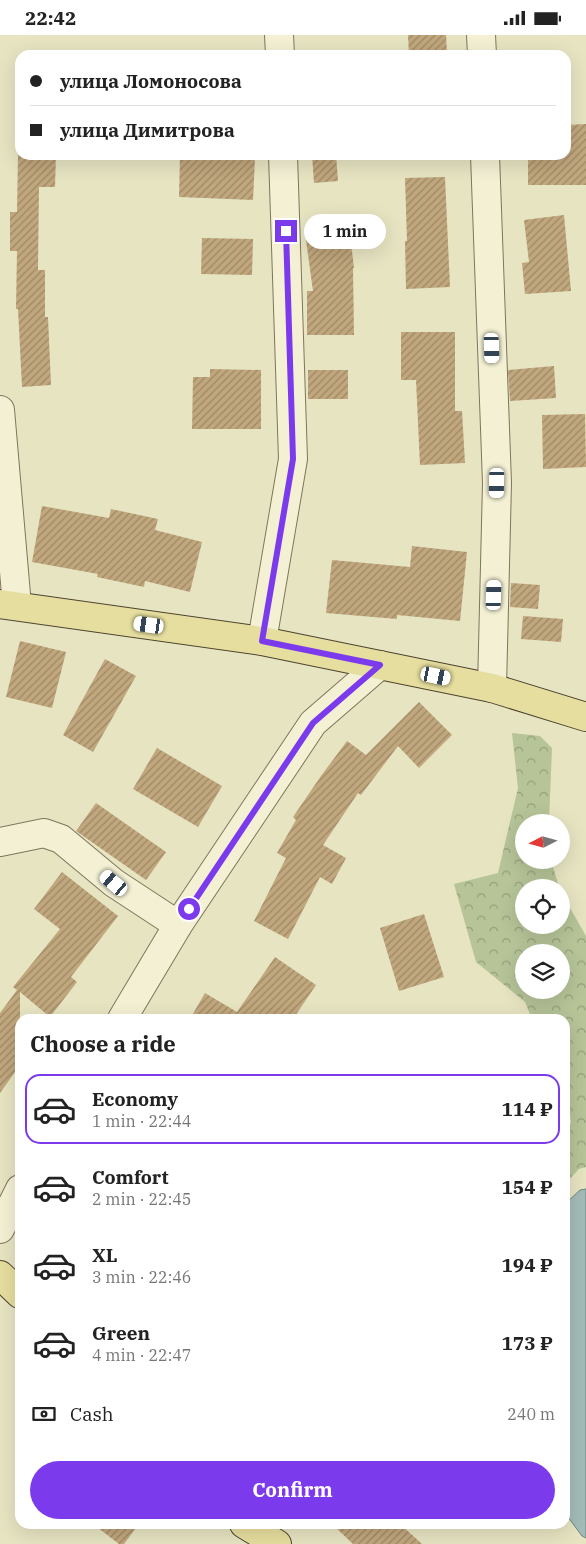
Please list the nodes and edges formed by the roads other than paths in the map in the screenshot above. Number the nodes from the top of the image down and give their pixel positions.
1 (279, 35) edge
2 (481, 35) edge
3 (280, 50) edge
4 (482, 50) edge
5 (283, 160) edge
6 (485, 160) edge
7 (0, 410) edge
8 (8, 605) edge
9 (262, 641) junction
10 (380, 665) junction
11 (492, 688) junction
12 (586, 717) edge
13 (0, 842) edge
14 (178, 925) junction
15 (125, 1014) edge
16 (15, 1199) edge
17 (0, 1229) edge
18 (0, 1275) edge
19 (15, 1289) edge
20 (252, 1529) edge
21 (277, 1544) edge

1 - 3 street
2 - 4 street
5 - 9 street
6 - 11 street
7 - 8 street
8 - 9 main road
9 - 10 main road
10 - 11 main road
10 - 14 street
11 - 12 main road
13 - 14 street
14 - 15 street
16 - 17 street
18 - 19 main road
20 - 21 main road

